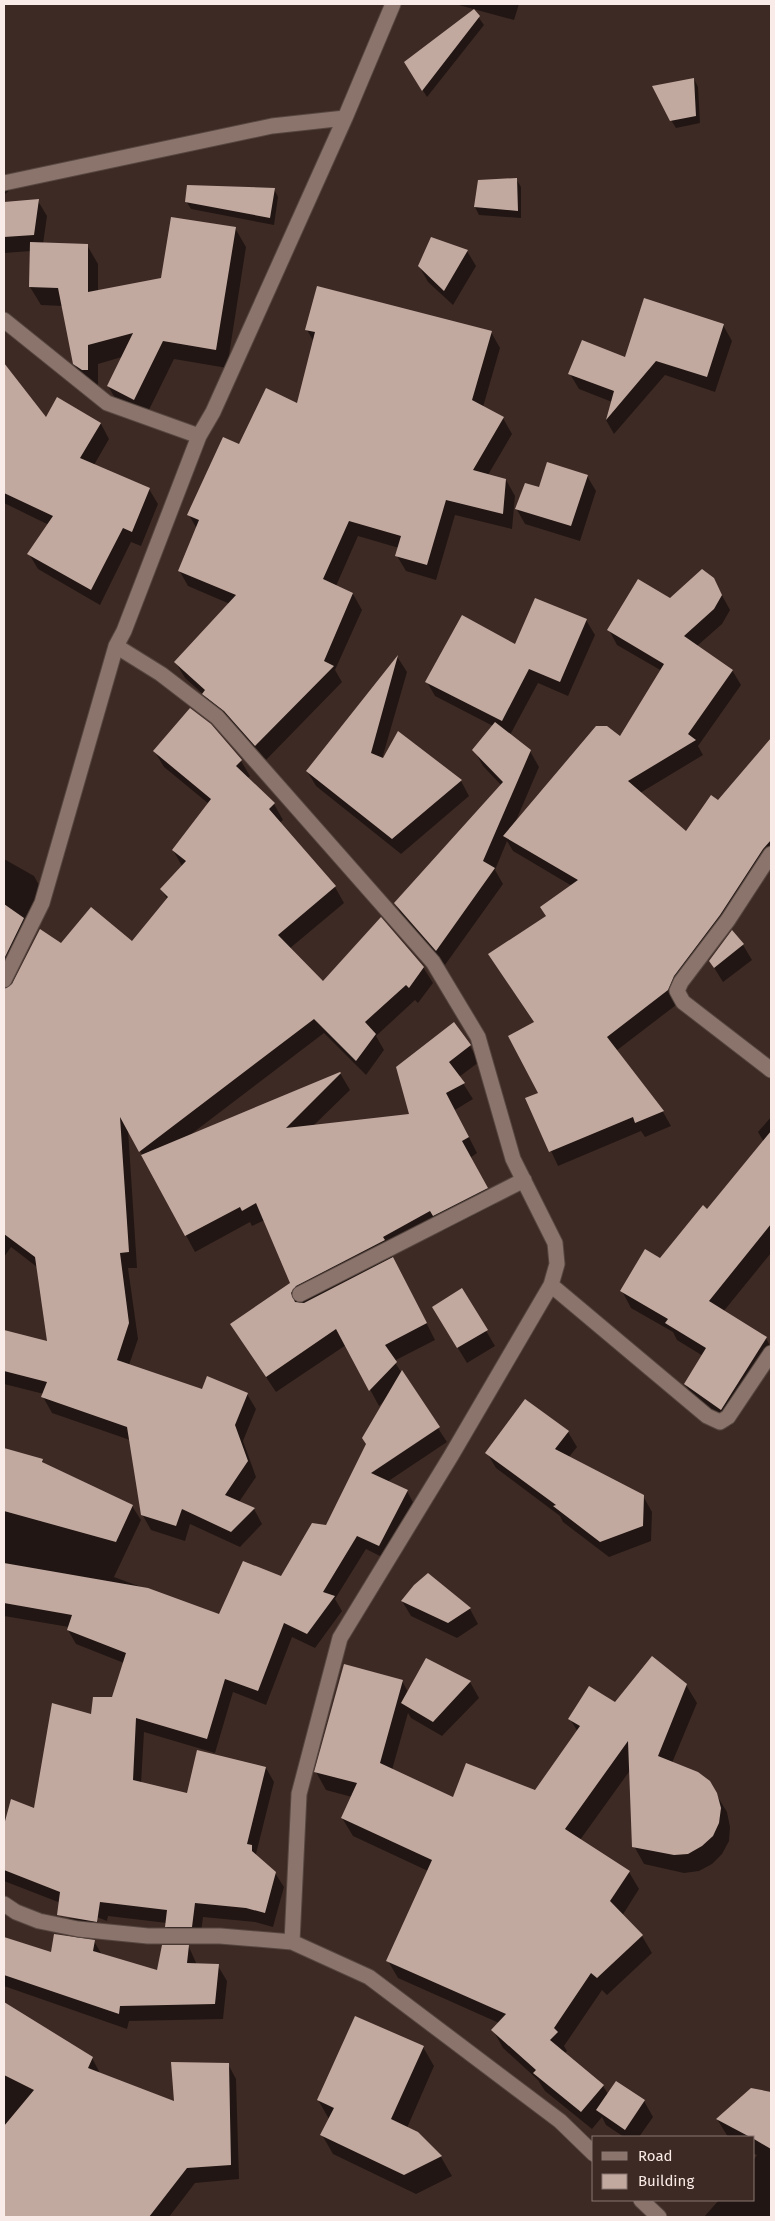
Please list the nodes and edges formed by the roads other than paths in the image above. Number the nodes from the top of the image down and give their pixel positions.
1 (392, 4) edge
2 (345, 118) junction
3 (4, 183) edge
4 (4, 320) edge
5 (199, 436) junction
6 (116, 646) junction
7 (771, 854) edge
8 (4, 980) edge
9 (771, 1070) edge
10 (524, 1180) junction
11 (551, 1285) junction
12 (300, 1294) dead end
13 (771, 1353) edge
14 (4, 1904) edge
15 (292, 1942) junction
16 (592, 2152) edge
17 (642, 2201) edge
18 (659, 2217) edge

1 - 2 street
2 - 3 street
2 - 5 street
4 - 5 street
5 - 6 street
6 - 8 street
6 - 10 street
7 - 9 street
10 - 11 street
10 - 12 street
11 - 13 street
11 - 15 street
14 - 15 street
15 - 16 street
17 - 18 street

